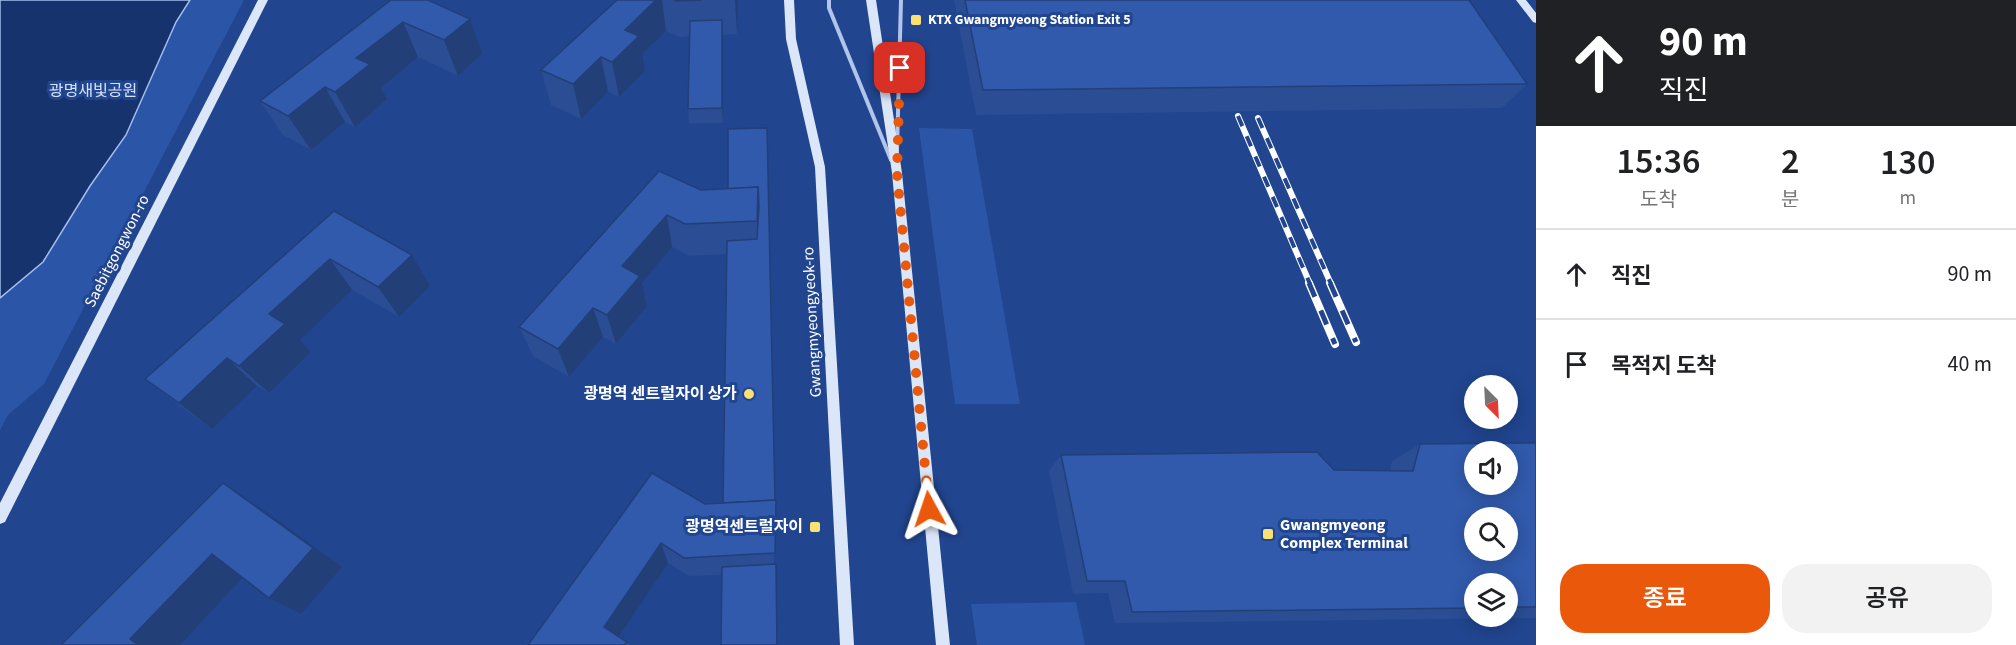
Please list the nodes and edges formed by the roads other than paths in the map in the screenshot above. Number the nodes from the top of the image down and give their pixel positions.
1 (263, 0) edge
2 (789, 0) edge
3 (829, 0) edge
4 (871, 0) edge
5 (901, 0) edge
6 (1521, 0) edge
7 (1536, 20) edge
8 (897, 173) junction
9 (0, 517) edge
10 (847, 645) edge
11 (943, 645) edge

1 - 9 street, Saebitgongwon-ro
2 - 10 street, Gwangmyeongyeok-ro
3 - 8 lane
4 - 8 street
5 - 8 lane
6 - 7 street
8 - 11 street

